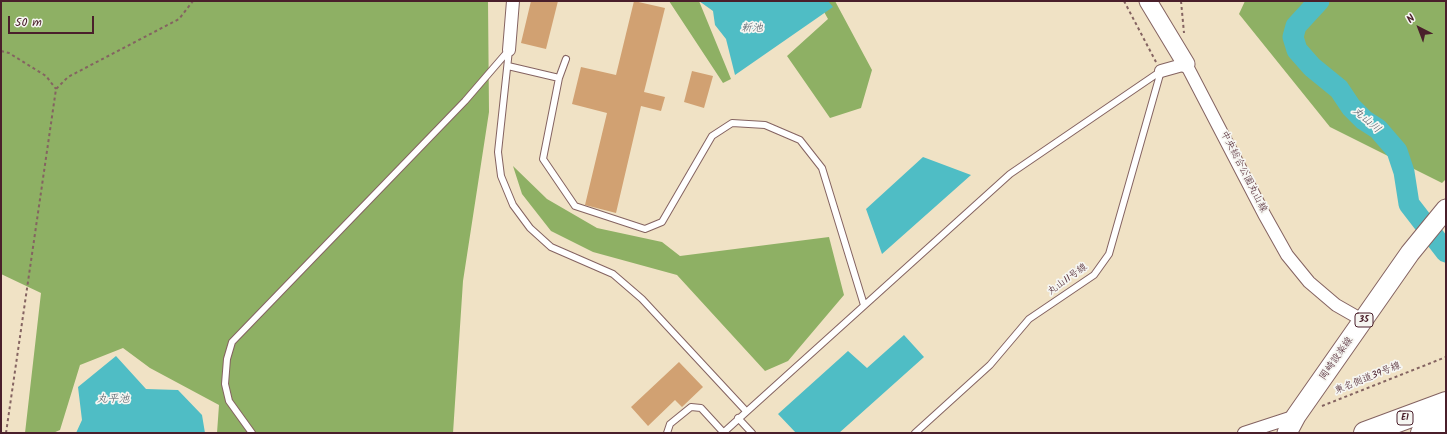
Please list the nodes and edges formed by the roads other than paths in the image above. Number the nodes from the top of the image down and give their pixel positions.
1 (513, 1) edge
2 (1148, 1) edge
3 (509, 50) junction
4 (566, 59) dead end
5 (1186, 64) junction
6 (508, 66) junction
7 (1161, 71) junction
8 (559, 78) junction
9 (1446, 209) edge
10 (864, 305) junction
11 (1364, 321) junction
12 (1446, 402) edge
13 (746, 411) junction
14 (1296, 416) junction
15 (738, 418) junction
16 (1446, 424) edge
17 (252, 433) edge
18 (667, 433) edge
19 (723, 433) edge
20 (752, 433) edge
21 (915, 433) edge
22 (1244, 433) edge
23 (1287, 433) edge
24 (1365, 433) edge
25 (1422, 433) edge

1 - 3 street
2 - 5 street, 中央総合公園丸山線
3 - 6 lane
3 - 17 lane
4 - 8 lane
5 - 7 street
5 - 11 street, 中央総合公園丸山線
6 - 8 lane
6 - 13 lane
7 - 10 lane
7 - 21 lane, 丸山11号線
8 - 10 lane
9 - 11 main road, 岡崎設楽線 / 35
10 - 13 lane
11 - 14 main road, 岡崎設楽線 / 35
12 - 24 highway, E1
13 - 15 lane
14 - 22 street
14 - 23 main road, 岡崎設楽線 / 35
15 - 19 lane
15 - 20 lane
16 - 25 highway, E1
18 - 19 lane

